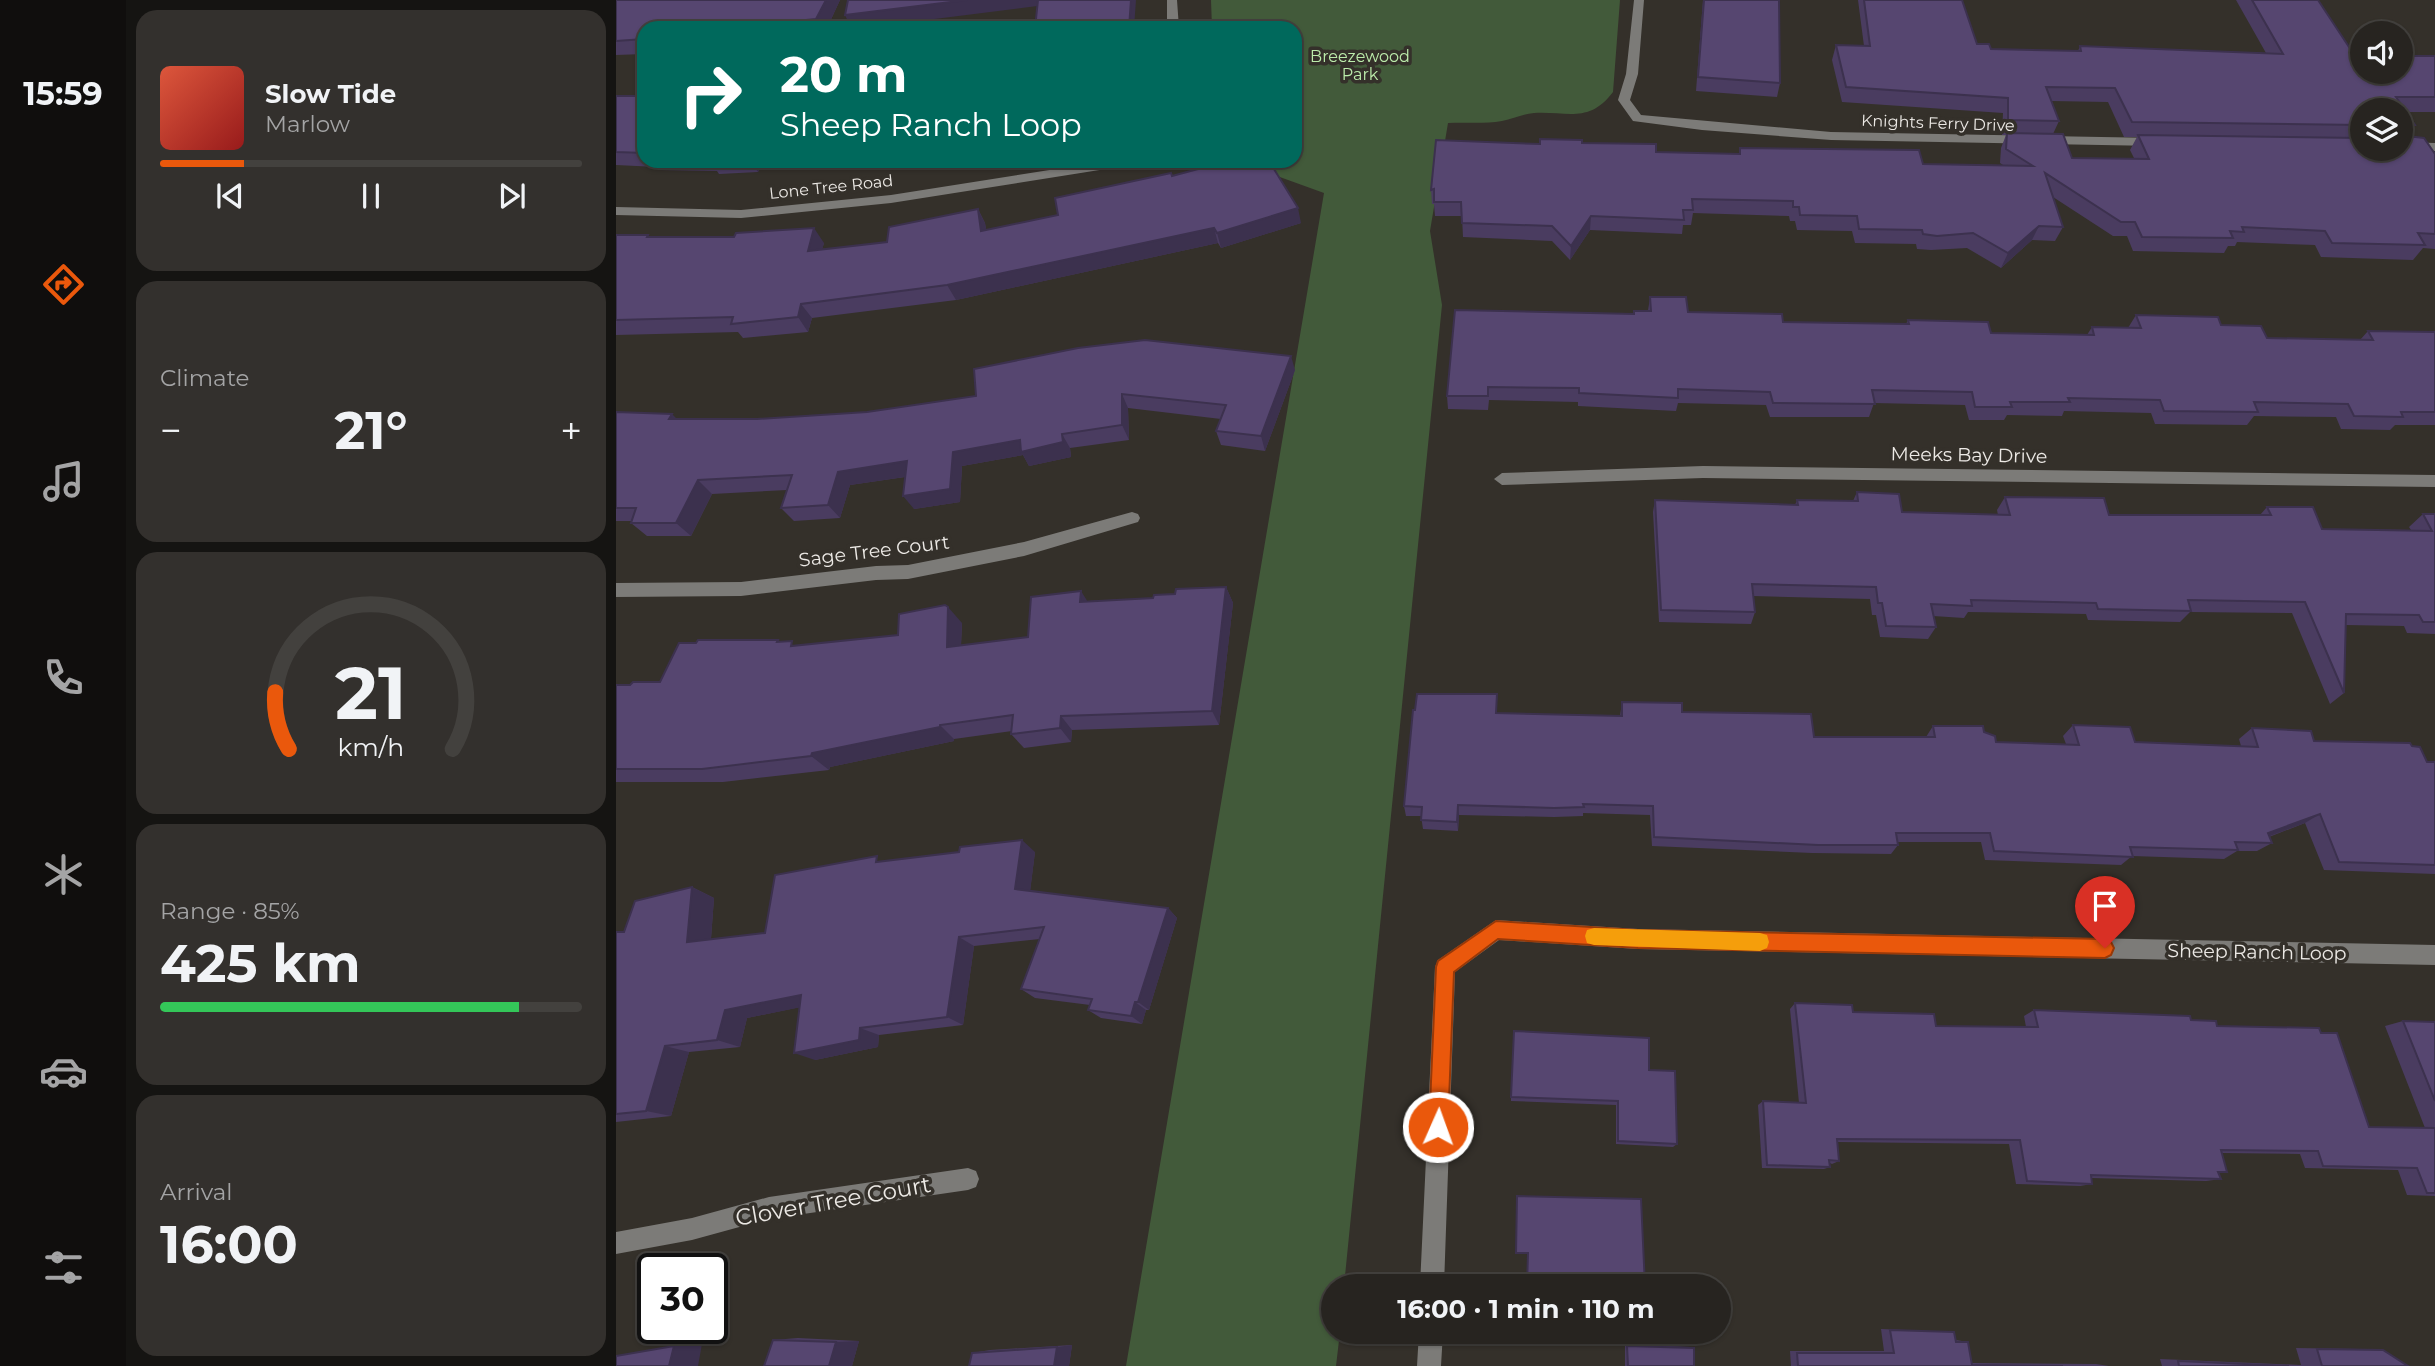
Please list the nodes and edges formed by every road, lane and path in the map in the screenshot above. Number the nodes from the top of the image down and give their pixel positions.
1 (1172, 0) edge
2 (1639, 0) edge
3 (1173, 21) edge
4 (2174, 142) edge
5 (2413, 146) edge
6 (2435, 147) edge
7 (1086, 168) edge
8 (616, 211) edge
9 (1502, 480) dead end
10 (2435, 481) edge
11 (1132, 517) dead end
12 (616, 590) edge
13 (2435, 955) edge
14 (968, 1179) dead end
15 (616, 1243) edge
16 (1432, 1274) edge
17 (1430, 1344) edge
18 (1429, 1366) edge

1 - 3 street
2 - 4 street, Knights Ferry Drive
5 - 6 street
7 - 8 street, Lone Tree Road
9 - 10 street, Meeks Bay Drive
11 - 12 street, Sage Tree Court
13 - 16 street, Sheep Ranch Loop
14 - 15 street, Clover Tree Court
17 - 18 street

